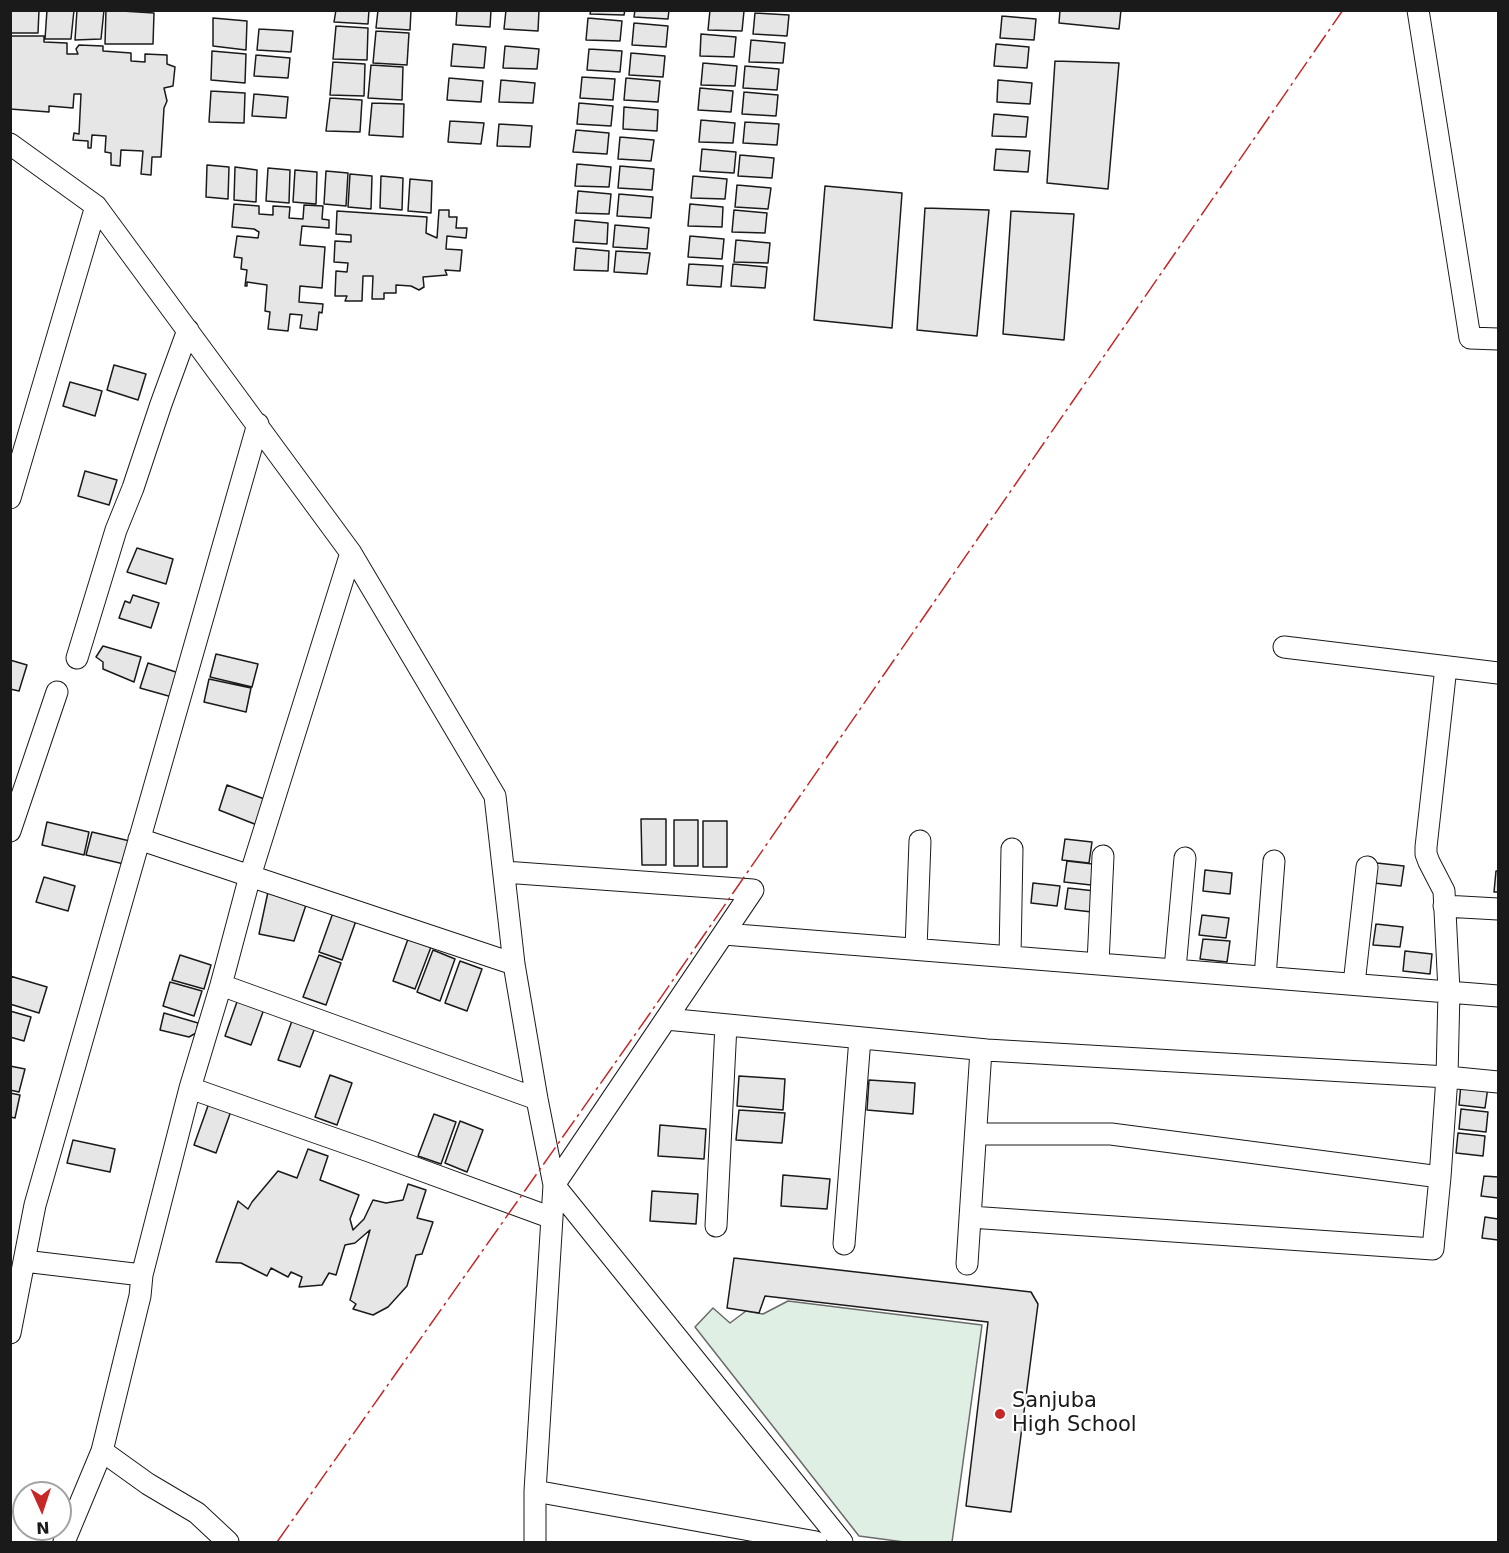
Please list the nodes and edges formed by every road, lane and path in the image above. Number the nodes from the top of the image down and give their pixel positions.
1 (1418, 10) edge
2 (10, 144) edge
3 (96, 206) junction
4 (188, 330) junction
5 (1498, 339) edge
6 (258, 424) junction
7 (10, 498) edge
8 (351, 553) junction
9 (1284, 647) dead end
10 (77, 658) dead end
11 (1446, 667) junction
12 (1498, 673) edge
13 (57, 692) dead end
14 (10, 831) edge
15 (139, 839) junction
16 (920, 841) dead end
17 (1012, 849) dead end
18 (1103, 856) dead end
19 (1185, 858) dead end
20 (1274, 861) dead end
21 (1367, 867) dead end
22 (504, 872) junction
23 (250, 876) junction
24 (1444, 906) junction
25 (1498, 909) edge
26 (724, 934) junction
27 (916, 949) junction
28 (1010, 957) junction
29 (1098, 963) junction
30 (514, 964) junction
31 (1175, 969) junction
32 (1265, 977) junction
33 (221, 984) junction
34 (1354, 984) junction
35 (1449, 991) junction
36 (1498, 996) edge
37 (666, 1019) junction
38 (726, 1025) junction
39 (860, 1038) junction
40 (981, 1050) junction
41 (1447, 1077) junction
42 (1498, 1082) edge
43 (190, 1088) junction
44 (537, 1099) junction
45 (975, 1134) junction
46 (1440, 1177) junction
47 (554, 1185) junction
48 (970, 1217) junction
49 (552, 1218) junction
50 (716, 1226) dead end
51 (844, 1244) dead end
52 (24, 1261) junction
53 (967, 1264) dead end
54 (142, 1275) junction
55 (10, 1333) edge
56 (102, 1451) junction
57 (535, 1491) junction
58 (64, 1542) edge
59 (228, 1542) edge
60 (535, 1542) edge
61 (816, 1542) edge
62 (842, 1542) edge

1 - 5 street
2 - 3 street
3 - 4 street
3 - 7 street
4 - 6 street
4 - 10 street
6 - 8 street
6 - 15 street
8 - 22 street
8 - 23 street
9 - 11 street
11 - 12 street
11 - 24 street
13 - 14 street
15 - 23 street
15 - 52 street
16 - 27 street
17 - 28 street
18 - 29 street
19 - 31 street
20 - 32 street
21 - 34 street
22 - 26 street
22 - 30 street
23 - 30 street
23 - 33 street
24 - 25 street
24 - 35 street
26 - 27 street
26 - 37 street
27 - 28 street
28 - 29 street
29 - 31 street
30 - 44 street
31 - 32 street
32 - 34 street
33 - 43 street
33 - 44 street
34 - 35 street
35 - 36 street
35 - 41 street
37 - 38 street
37 - 47 street
38 - 39 street
38 - 50 street
39 - 40 street
39 - 51 street
40 - 41 street
40 - 45 street
41 - 42 street
41 - 46 street
43 - 49 street
43 - 54 street
44 - 47 street
45 - 46 street
45 - 48 street
46 - 48 street
47 - 49 street
47 - 62 street
48 - 53 street
49 - 57 street
52 - 54 street
52 - 55 street
54 - 56 street
56 - 58 street
56 - 59 street
57 - 60 street
57 - 61 street

